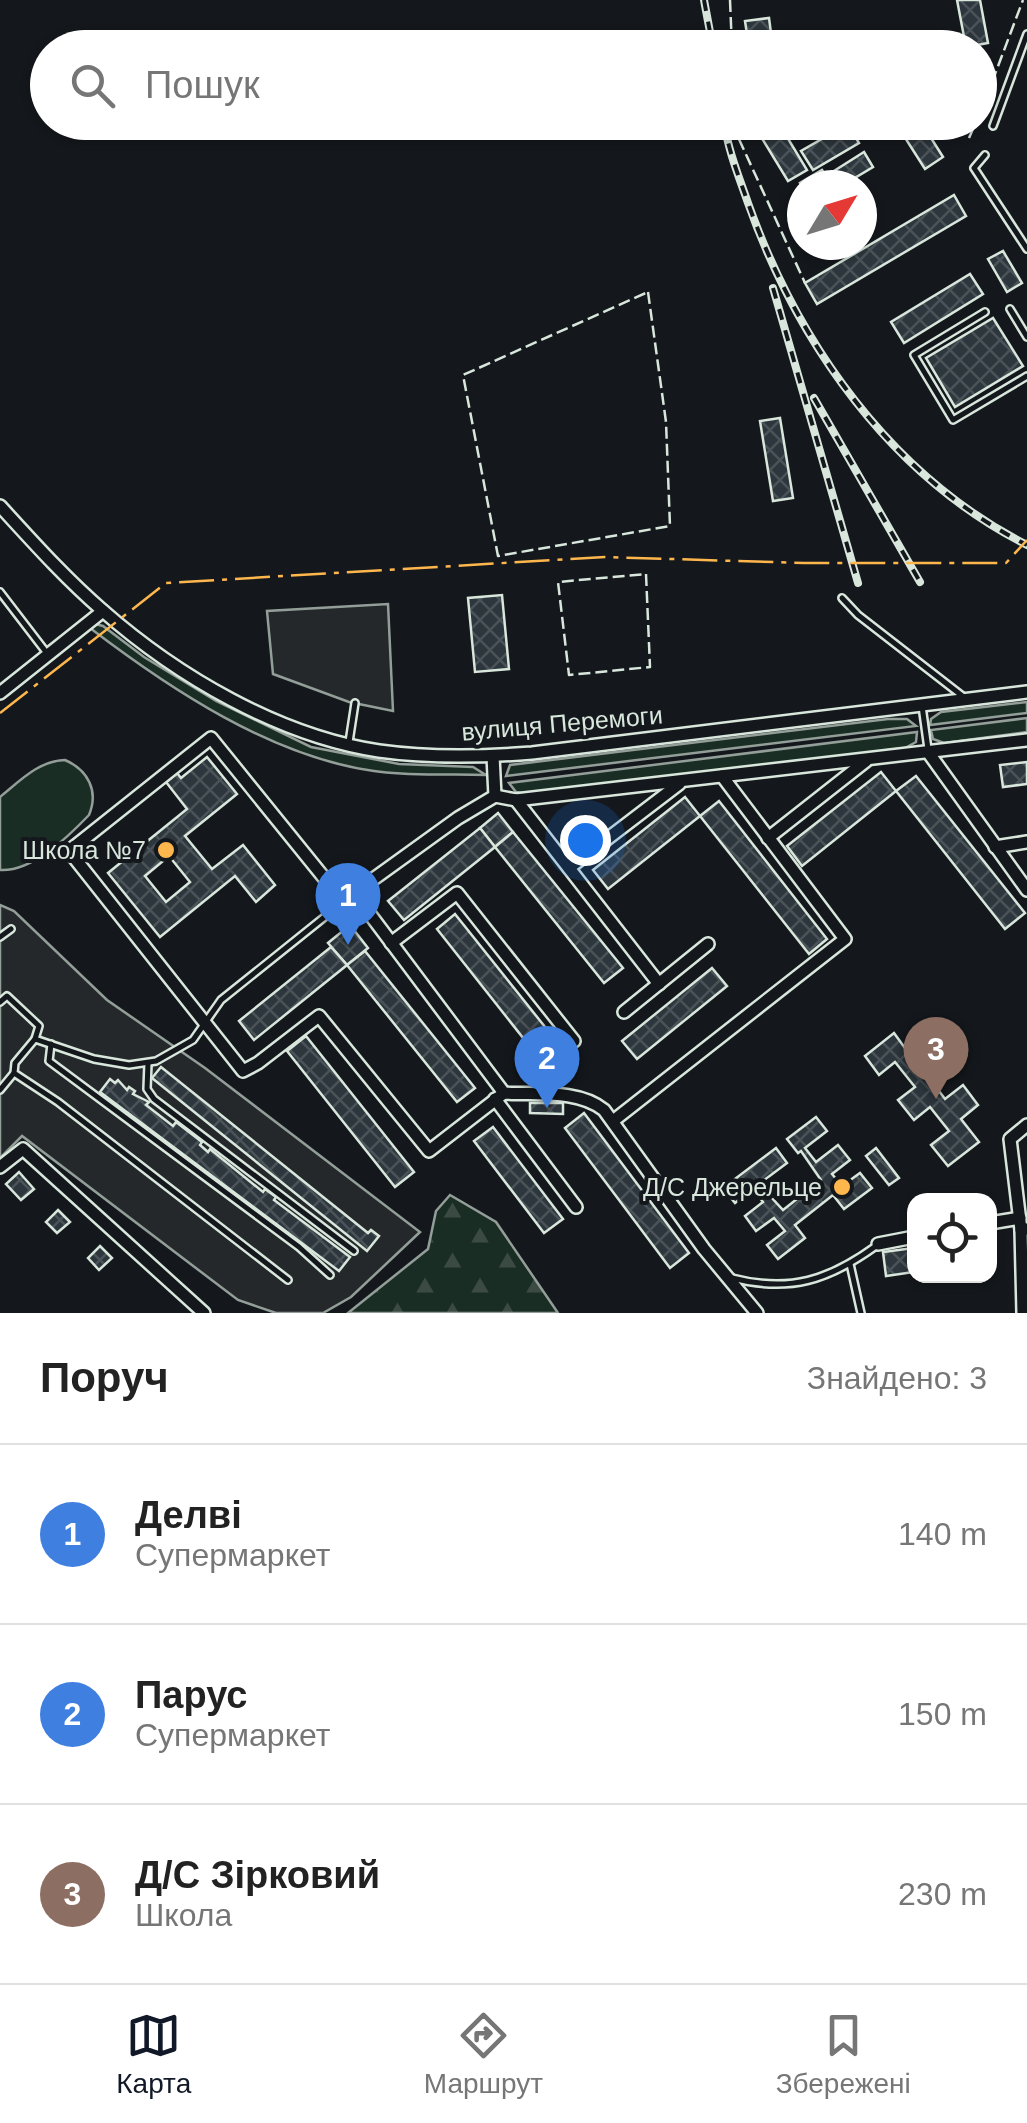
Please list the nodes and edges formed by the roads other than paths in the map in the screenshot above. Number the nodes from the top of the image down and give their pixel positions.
1 (1027, 34) edge
2 (997, 115) edge
3 (985, 155) dead end
4 (1027, 250) edge
5 (1010, 308) dead end
6 (985, 312) dead end
7 (1027, 337) edge
8 (1027, 376) edge
9 (0, 506) edge
10 (0, 592) edge
11 (842, 598) dead end
12 (103, 611) junction
13 (48, 654) junction
14 (0, 692) edge
15 (1027, 692) edge
16 (967, 700) junction
17 (355, 703) dead end
18 (922, 705) junction
19 (1027, 740) edge
20 (349, 745) junction
21 (928, 752) junction
22 (493, 756) junction
23 (870, 759) junction
24 (722, 776) junction
25 (682, 781) junction
26 (495, 796) junction
27 (516, 800) junction
28 (768, 838) junction
29 (1027, 842) edge
30 (995, 846) junction
31 (570, 868) junction
32 (1027, 890) edge
33 (354, 893) junction
34 (338, 896) dead end
35 (11, 929) dead end
36 (0, 937) edge
37 (391, 943) junction
38 (708, 944) dead end
39 (659, 984) junction
40 (0, 1002) edge
41 (624, 1012) dead end
42 (206, 1022) junction
43 (35, 1038) junction
44 (574, 1040) dead end
45 (51, 1044) junction
46 (148, 1063) junction
47 (14, 1072) junction
48 (0, 1090) edge
49 (500, 1096) junction
50 (613, 1121) junction
51 (1027, 1124) edge
52 (1027, 1137) edge
53 (1010, 1139) junction
54 (0, 1167) edge
55 (576, 1207) dead end
56 (997, 1223) edge
57 (1023, 1225) edge
58 (907, 1238) edge
59 (878, 1244) joint
60 (354, 1251) dead end
61 (850, 1264) junction
62 (330, 1274) dead end
63 (725, 1276) junction
64 (288, 1280) dead end
65 (204, 1313) edge
66 (757, 1313) edge
67 (862, 1313) edge
68 (1023, 1313) edge

1 - 2 lane
3 - 4 lane
5 - 7 lane
6 - 8 lane
9 - 12 street, вулиця Перемоги
10 - 13 lane
11 - 16 lane
12 - 13 street
12 - 20 street, вулиця Перемоги
13 - 14 street
15 - 16 street, вулиця Перемоги
16 - 18 street, вулиця Перемоги
17 - 20 lane
18 - 21 lane
18 - 22 street, вулиця Перемоги
19 - 21 street
20 - 22 street, вулиця Перемоги
21 - 23 street
21 - 30 street
22 - 26 street
23 - 24 street
23 - 28 street
24 - 25 street
24 - 28 street
25 - 27 street
25 - 31 street
26 - 27 street
26 - 33 street
27 - 31 street
28 - 50 street
29 - 30 street
30 - 32 street
31 - 39 street
33 - 37 street
33 - 42 lane
34 - 42 street
35 - 36 lane
37 - 44 street
37 - 49 street
38 - 39 street
39 - 41 street
40 - 43 lane
42 - 46 lane
42 - 49 street
43 - 45 lane
43 - 47 lane
45 - 46 lane
45 - 62 lane
46 - 60 lane
47 - 48 lane
47 - 64 lane
49 - 50 street
49 - 55 street
50 - 63 street
51 - 53 street
52 - 53 street
53 - 57 street
54 - 65 street
56 - 57 street
57 - 68 street
58 - 59 street
59 - 61 lane
61 - 63 lane
61 - 67 lane
63 - 66 street

